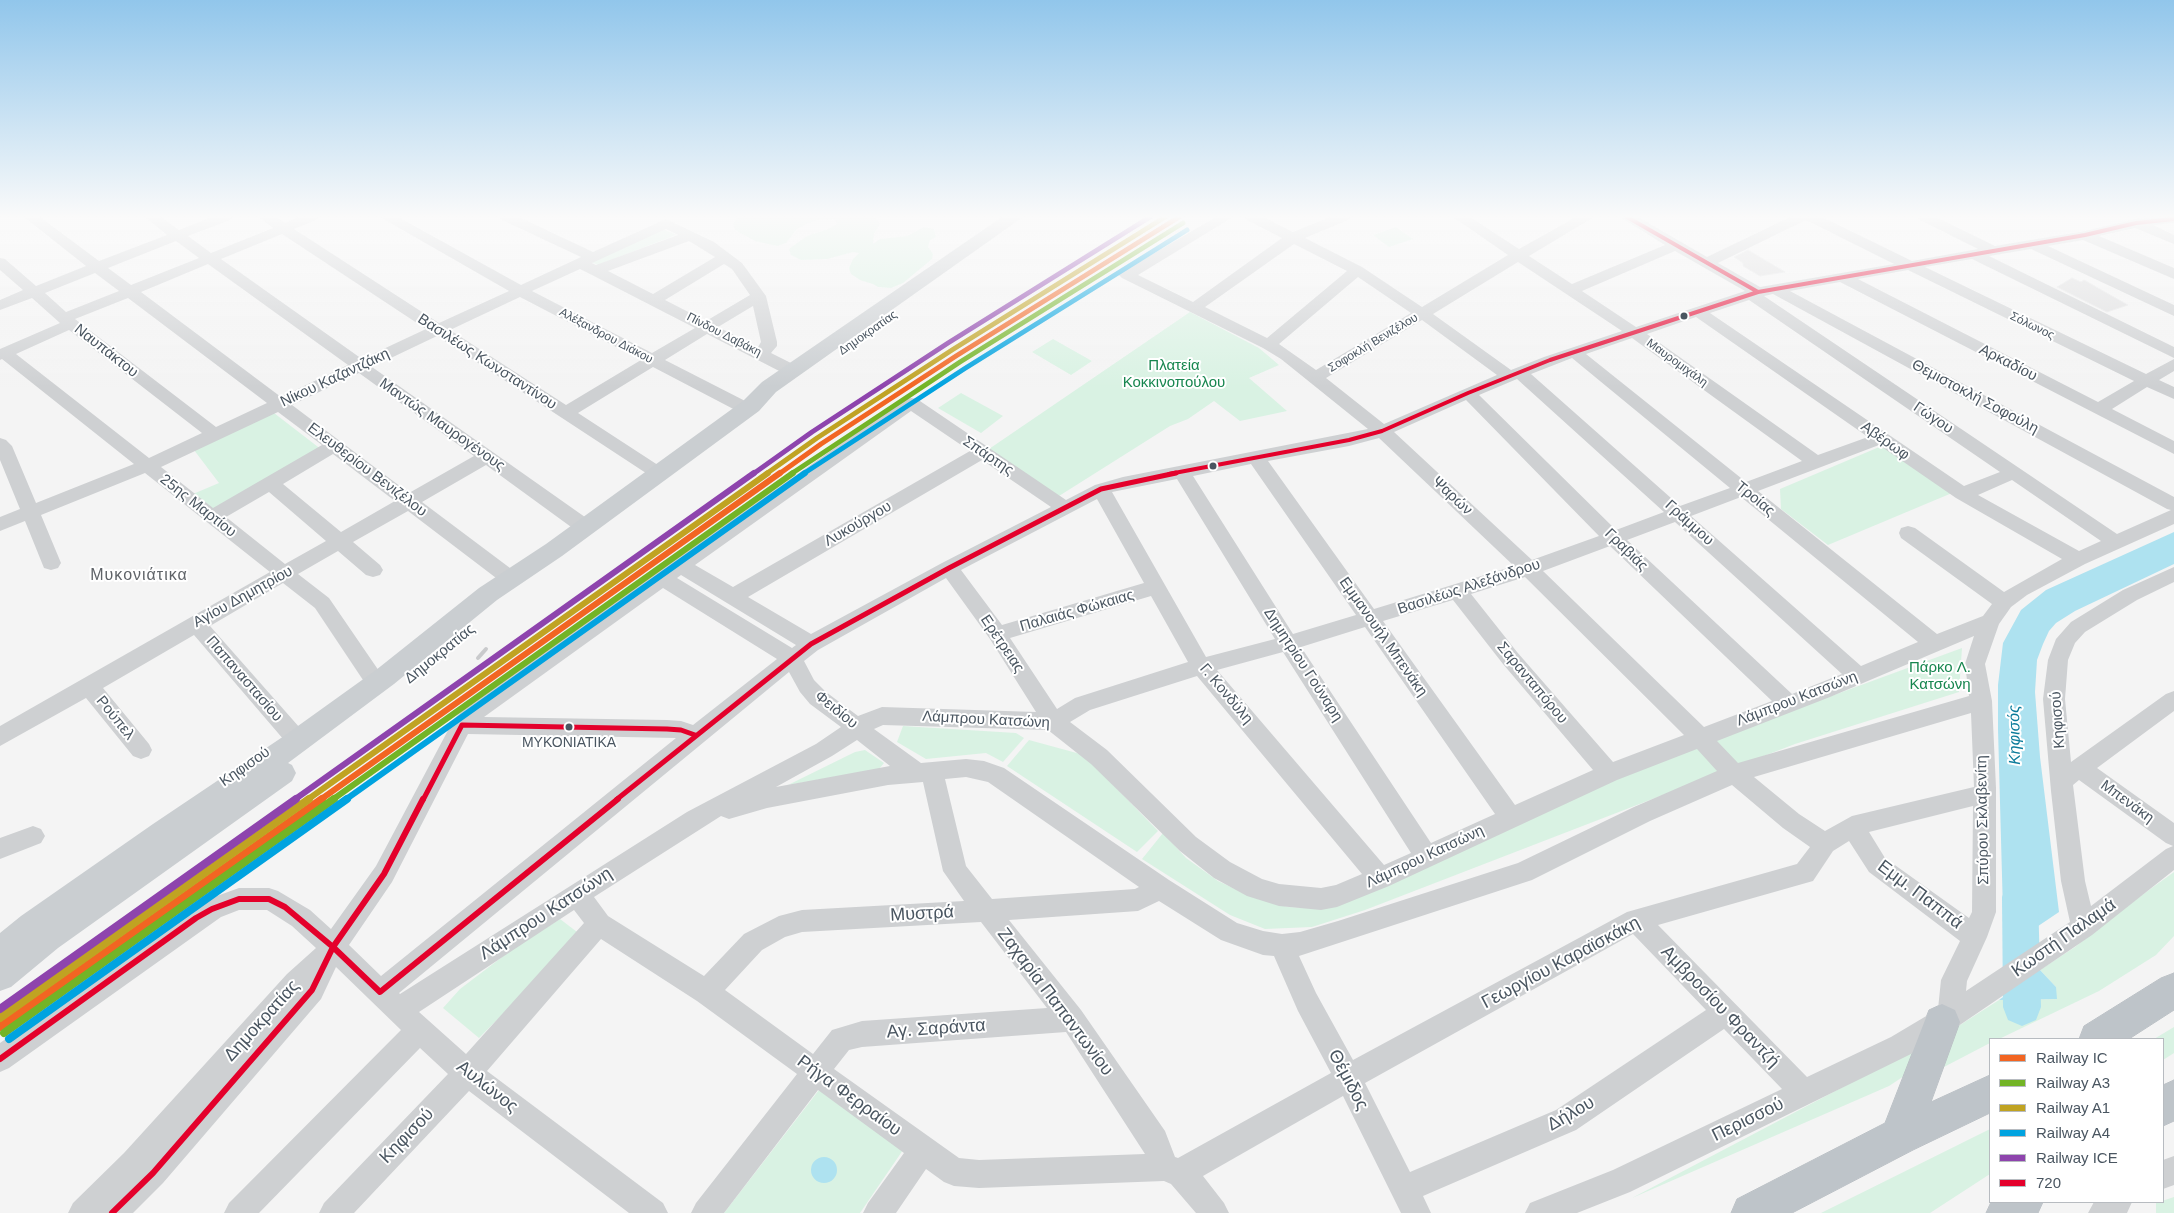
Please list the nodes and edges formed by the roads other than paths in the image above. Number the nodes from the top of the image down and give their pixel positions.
1 (14, 274) edge
2 (81, 274) edge
3 (106, 274) edge
4 (173, 274) edge
5 (231, 274) edge
6 (353, 274) edge
7 (489, 274) edge
8 (564, 274) edge
9 (607, 274) edge
10 (698, 274) edge
11 (743, 274) edge
12 (933, 274) edge
13 (951, 274) edge
14 (1129, 274) edge
15 (1242, 274) edge
16 (1354, 274) edge
17 (1363, 274) edge
18 (1489, 274) edge
19 (1547, 274) edge
20 (1610, 274) edge
21 (1725, 274) edge
22 (1862, 274) edge
23 (1923, 274) edge
24 (2013, 274) edge
25 (2095, 274) edge
26 (1842, 277) junction
27 (1776, 289) junction
28 (1572, 290) junction
29 (520, 291) junction
30 (35, 292) junction
31 (129, 292) junction
32 (1754, 293) junction
33 (758, 296) junction
34 (655, 300) junction
35 (0, 305) edge
36 (1194, 308) junction
37 (2174, 311) edge
38 (1699, 312) junction
39 (1423, 314) junction
40 (68, 321) junction
41 (709, 328) junction
42 (438, 330) junction
43 (1634, 332) junction
44 (1269, 345) junction
45 (1574, 352) junction
46 (2174, 353) edge
47 (2, 354) edge
48 (760, 354) junction
49 (654, 361) junction
50 (2174, 364) edge
51 (360, 367) junction
52 (794, 371) junction
53 (1514, 374) junction
54 (1314, 378) junction
55 (2146, 381) junction
56 (1468, 393) junction
57 (2174, 394) edge
58 (279, 404) junction
59 (749, 408) junction
60 (2099, 410) junction
61 (566, 413) junction
62 (1382, 432) junction
63 (216, 435) junction
64 (1882, 438) junction
65 (0, 444) edge
66 (335, 445) junction
67 (2174, 448) edge
68 (982, 452) junction
69 (486, 457) junction
70 (1256, 458) junction
71 (1816, 463) junction
72 (147, 466) junction
73 (1182, 472) junction
74 (658, 473) junction
75 (2013, 473) junction
76 (270, 483) junction
77 (1101, 489) junction
78 (1743, 489) junction
79 (1962, 494) junction
80 (409, 503) junction
81 (2174, 505) edge
82 (1065, 508) junction
83 (31, 513) junction
84 (1679, 514) junction
85 (2174, 516) edge
86 (212, 517) junction
87 (0, 524) edge
88 (585, 526) junction
89 (1908, 533) dead end
90 (1612, 537) junction
91 (340, 542) junction
92 (2116, 542) junction
93 (554, 550) junction
94 (2078, 560) junction
95 (51, 563) dead end
96 (680, 565) junction
97 (949, 568) junction
98 (1529, 569) junction
99 (373, 570) dead end
100 (2174, 574) edge
101 (284, 575) junction
102 (661, 578) junction
103 (511, 579) junction
104 (1156, 588) junction
105 (1457, 591) junction
106 (488, 594) junction
107 (734, 596) junction
108 (2004, 602) junction
109 (1371, 618) junction
110 (1990, 622) junction
111 (196, 624) junction
112 (997, 634) junction
113 (1288, 643) junction
114 (811, 644) junction
115 (1936, 645) junction
116 (792, 658) junction
117 (1201, 666) junction
118 (1858, 676) junction
119 (372, 677) junction
120 (89, 686) junction
121 (2174, 700) edge
122 (1981, 701) junction
123 (1789, 704) junction
124 (1053, 721) junction
125 (462, 725) junction
126 (860, 728) junction
127 (292, 734) junction
128 (695, 736) junction
129 (0, 737) edge
130 (1700, 737) junction
131 (141, 750) dead end
132 (924, 772) junction
133 (1609, 773) junction
134 (1734, 774) junction
135 (2071, 774) junction
136 (1984, 794) junction
137 (1510, 817) junction
138 (695, 819) junction
139 (1852, 826) junction
140 (33, 836) dead end
141 (2174, 836) edge
142 (1825, 844) junction
143 (0, 849) edge
144 (1426, 856) junction
145 (2174, 856) edge
146 (1380, 878) junction
147 (1160, 888) junction
148 (577, 894) junction
149 (986, 911) junction
150 (1636, 920) junction
151 (598, 924) junction
152 (2083, 928) junction
153 (0, 936) edge
154 (1975, 937) junction
155 (1282, 946) junction
156 (333, 947) junction
157 (0, 952) edge
158 (0, 976) edge
159 (2174, 990) edge
160 (380, 992) junction
161 (706, 992) junction
162 (399, 1011) junction
163 (1725, 1013) junction
164 (1954, 1014) junction
165 (1072, 1019) junction
166 (419, 1030) junction
167 (2099, 1038) edge
168 (0, 1059) edge
169 (815, 1070) junction
170 (467, 1073) junction
171 (1348, 1078) junction
172 (1804, 1093) junction
173 (1989, 1094) edge
174 (1899, 1136) junction
175 (923, 1150) junction
176 (1172, 1170) junction
177 (1410, 1201) edge
178 (2021, 1203) edge
179 (2117, 1203) edge
180 (83, 1213) edge
181 (112, 1213) edge
182 (240, 1213) edge
183 (334, 1213) edge
184 (653, 1213) edge
185 (706, 1213) edge
186 (878, 1213) edge
187 (1214, 1213) edge
188 (1540, 1213) edge
189 (1751, 1213) edge
190 (2006, 1213) edge
191 (2103, 1213) edge

1 - 30 street, Ναυπάκτου
2 - 30 street
3 - 31 street, Ελευθερίου Βενιζέλου
4 - 31 street
5 - 51 street, Μαντώς Μαυρογένους
6 - 42 street, Βασιλέως Κωνσταντίνου
7 - 29 street, Αλέξανδρου Διάκου
8 - 29 street, Νίκου Καζαντζάκη
9 - 34 street, Πίνδου Δαβάκη
10 - 34 street
11 - 33 street
12 - 52 main road, Δημοκρατίας
13 - 59 main road, Δημοκρατίας
14 - 36 street, Ψαρών
15 - 36 street
16 - 44 street
17 - 39 street, Γράμμου
18 - 39 street, Σοφοκλή Βενιζέλου
19 - 28 street, Μαυρομιχάλη
20 - 28 street
21 - 32 street, Γώγου
22 - 26 street
23 - 55 street, Σόλωνος
24 - 46 street
25 - 37 street
26 - 27 street
26 - 60 street, Αρκαδίου
27 - 32 street
27 - 81 street, Θεμιστοκλή Σοφούλη
28 - 43 street, Μαυρομιχάλη
29 - 42 street, Νίκου Καζαντζάκη
29 - 49 street, Αλέξανδρου Διάκου
30 - 35 street
30 - 40 street, Ναυπάκτου
31 - 40 street
31 - 58 street, Ελευθερίου Βενιζέλου
32 - 38 street
32 - 75 street, Γώγου
33 - 41 street
33 - 48 street
34 - 41 street, Πίνδου Δαβάκη
36 - 44 street, Ψαρών
38 - 43 street
38 - 64 street, Αβέρωφ
39 - 53 street, Γράμμου
39 - 54 street, Σοφοκλή Βενιζέλου
40 - 47 street
40 - 63 street, Ναυπάκτου
41 - 48 street, Πίνδου Δαβάκη
41 - 49 street
42 - 51 street, Νίκου Καζαντζάκη
42 - 61 street, Βασιλέως Κωνσταντίνου
43 - 45 street
43 - 71 street, Μαυρομιχάλη
44 - 54 street, Ψαρών
45 - 53 street
45 - 78 street, Τροίας
47 - 72 street, 25ης Μαρτίου
48 - 52 street, Πίνδου Δαβάκη
49 - 59 street, Αλέξανδρου Διάκου
49 - 61 street
50 - 55 street
51 - 58 street, Νίκου Καζαντζάκη
51 - 69 street, Μαντώς Μαυρογένους
52 - 59 main road, Δημοκρατίας
53 - 56 street
53 - 84 street, Γράμμου
54 - 62 street, Ψαρών
55 - 57 street, Σόλωνος
55 - 60 street
56 - 62 street
56 - 90 street, Γραβιάς
58 - 63 street, Νίκου Καζαντζάκη
58 - 66 street, Ελευθερίου Βενιζέλου
59 - 74 main road, Δημοκρατίας
60 - 67 street, Αρκαδίου
61 - 74 street, Βασιλέως Κωνσταντίνου
62 - 70 street
62 - 98 street, Ψαρών
63 - 72 street, Νίκου Καζαντζάκη
64 - 71 street, Βασιλέως Αλεξάνδρου
64 - 79 street, Αβέρωφ
65 - 83 street
66 - 76 street
66 - 80 street, Ελευθερίου Βενιζέλου
68 - 82 street, Σπάρτης
68 - 96 street, Σπάρτης
68 - 107 street, Λυκούργου
69 - 80 street, Αγίου Δημητρίου
69 - 88 street, Μαντώς Μαυρογένους
70 - 73 street
70 - 109 street, Εμμανουήλ Μπενάκη
71 - 78 street, Βασιλέως Αλεξάνδρου
72 - 83 street, Νίκου Καζαντζάκη
72 - 86 street, 25ης Μαρτίου
73 - 77 street
73 - 113 street, Δημητρίου Γούναρη
74 - 88 main road, Δημοκρατίας
75 - 79 street
75 - 92 street, Γώγου
76 - 86 street
76 - 91 street
77 - 82 street
77 - 104 street, Γ. Κονδύλη
78 - 84 street, Βασιλέως Αλεξάνδρου
78 - 115 street, Τροίας
79 - 94 street, Αβέρωφ
80 - 91 street, Αγίου Δημητρίου
80 - 103 street, Ελευθερίου Βενιζέλου
82 - 97 street
83 - 87 street, Νίκου Καζαντζάκη
83 - 95 street
84 - 90 street, Βασιλέως Αλεξάνδρου
84 - 118 street, Γράμμου
85 - 92 street
86 - 101 street, 25ης Μαρτίου
88 - 93 main road, Δημοκρατίας
89 - 108 street
90 - 98 street, Βασιλέως Αλεξάνδρου
90 - 123 street, Γραβιάς
91 - 99 street
91 - 101 street, Αγίου Δημητρίου
92 - 94 street
93 - 103 main road, Δημοκρατίας
93 - 158 main road, Δημοκρατίας
94 - 108 street
96 - 102 street
96 - 107 street
97 - 112 street, Ερέτρειας
97 - 114 street
98 - 105 street, Βασιλέως Αλεξάνδρου
98 - 130 street, Ψαρών
100 - 135 street, Κηφισού
101 - 111 street, Αγίου Δημητρίου
101 - 119 street, 25ης Μαρτίου
102 - 116 street
102 - 125 street
103 - 106 main road, Δημοκρατίας
104 - 112 street, Παλαιάς Φώκαιας
104 - 117 street, Γ. Κονδύλη
105 - 109 street, Βασιλέως Αλεξάνδρου
105 - 133 street, Σαρανταπόρου
106 - 119 street, Κηφισού
106 - 157 main road, Δημοκρατίας
107 - 114 street
108 - 110 street
109 - 113 street, Βασιλέως Αλεξάνδρου
109 - 137 street, Εμμανουήλ Μπενάκη
110 - 115 street, Λάμπρου Κατσώνη
110 - 122 street, Σπύρου Σκλαβενίτη
111 - 120 street, Αγίου Δημητρίου
111 - 127 street, Παπαναστασίου
112 - 124 street, Ερέτρειας
113 - 117 street, Βασιλέως Αλεξάνδρου
113 - 144 street, Δημητρίου Γούναρη
114 - 116 street
115 - 118 street, Λάμπρου Κατσώνη
116 - 126 street, Φειδίου
116 - 128 street
117 - 124 street, Βασιλέως Αλεξάνδρου
117 - 146 street, Γ. Κονδύλη
118 - 123 street, Λάμπρου Κατσώνη
119 - 127 street, Κηφισού
120 - 129 street, Αγίου Δημητρίου
120 - 131 street, Ρούπελ
121 - 135 street
122 - 134 street, Λάμπρου Κατσώνη
122 - 136 street, Σπύρου Σκλαβενίτη
123 - 130 street, Λάμπρου Κατσώνη
124 - 126 street, Λάμπρου Κατσώνη
124 - 146 street, Λάμπρου Κατσώνη
125 - 128 street
125 - 156 street
126 - 132 street, Φειδίου
126 - 138 street, Λάμπρου Κατσώνη
127 - 153 street, Κηφισού
128 - 160 street
130 - 133 street, Λάμπρου Κατσώνη
130 - 134 street, Ψαρών
132 - 138 street, Λάμπρου Κατσώνη
132 - 147 street, Λάμπρου Κατσώνη
132 - 149 street, Ζαχαρία Παπαντωνίου
133 - 137 street, Λάμπρου Κατσώνη
134 - 142 street
134 - 155 street, Λάμπρου Κατσώνη
135 - 141 street, Μπενάκη
135 - 152 street, Κηφισού
136 - 139 street, Γεωργίου Καραϊσκάκη
136 - 154 street, Σπύρου Σκλαβενίτη
137 - 144 street, Λάμπρου Κατσώνη
138 - 148 street, Λάμπρου Κατσώνη
139 - 142 street, Γεωργίου Καραϊσκάκη
139 - 154 street, Εμμ. Παππά
140 - 143 street
142 - 150 street, Γεωργίου Καραϊσκάκη
144 - 146 street, Λάμπρου Κατσώνη
145 - 152 street, Κωστή Παλαμά
147 - 149 street, Μυστρά
147 - 155 street, Λάμπρου Κατσώνη
148 - 151 street, Ρήγα Φερραίου
148 - 162 street, Λάμπρου Κατσώνη
149 - 161 street, Μυστρά
149 - 165 street, Ζαχαρία Παπαντωνίου
150 - 163 street, Αμβροσίου Φραντζή
150 - 171 street, Γεωργίου Καραϊσκάκη
151 - 161 street, Ρήγα Φερραίου
151 - 170 street, Κηφισού
152 - 164 street, Κωστή Παλαμά
154 - 164 street, Σπύρου Σκλαβενίτη
155 - 171 street, Θέμιδος
156 - 160 street, Αυλώνος
156 - 168 street
156 - 180 street, Δημοκρατίας
156 - 181 street
159 - 167 highway
160 - 162 street, Αυλώνος
161 - 169 street, Ρήγα Φερραίου
162 - 166 street, Αυλώνος
163 - 172 street, Αμβροσίου Φραντζή
163 - 177 street, Δήλου
164 - 172 street, Περισσού
164 - 174 highway
165 - 169 street, Αγ. Σαράντα
165 - 176 street, Ζαχαρία Παπαντωνίου
166 - 170 street, Αυλώνος
166 - 182 street
169 - 175 street, Ρήγα Φερραίου
169 - 185 street, Αγ. Σαράντα
170 - 183 street, Κηφισού
170 - 184 street, Αυλώνος
171 - 176 street, Γεωργίου Καραϊσκάκη
171 - 177 street, Θέμιδος
172 - 188 street, Περισσού
173 - 174 highway
174 - 189 highway
175 - 176 street, Ρήγα Φερραίου
175 - 186 street
176 - 187 street, Ζαχαρία Παπαντωνίου
178 - 190 highway
179 - 191 street

